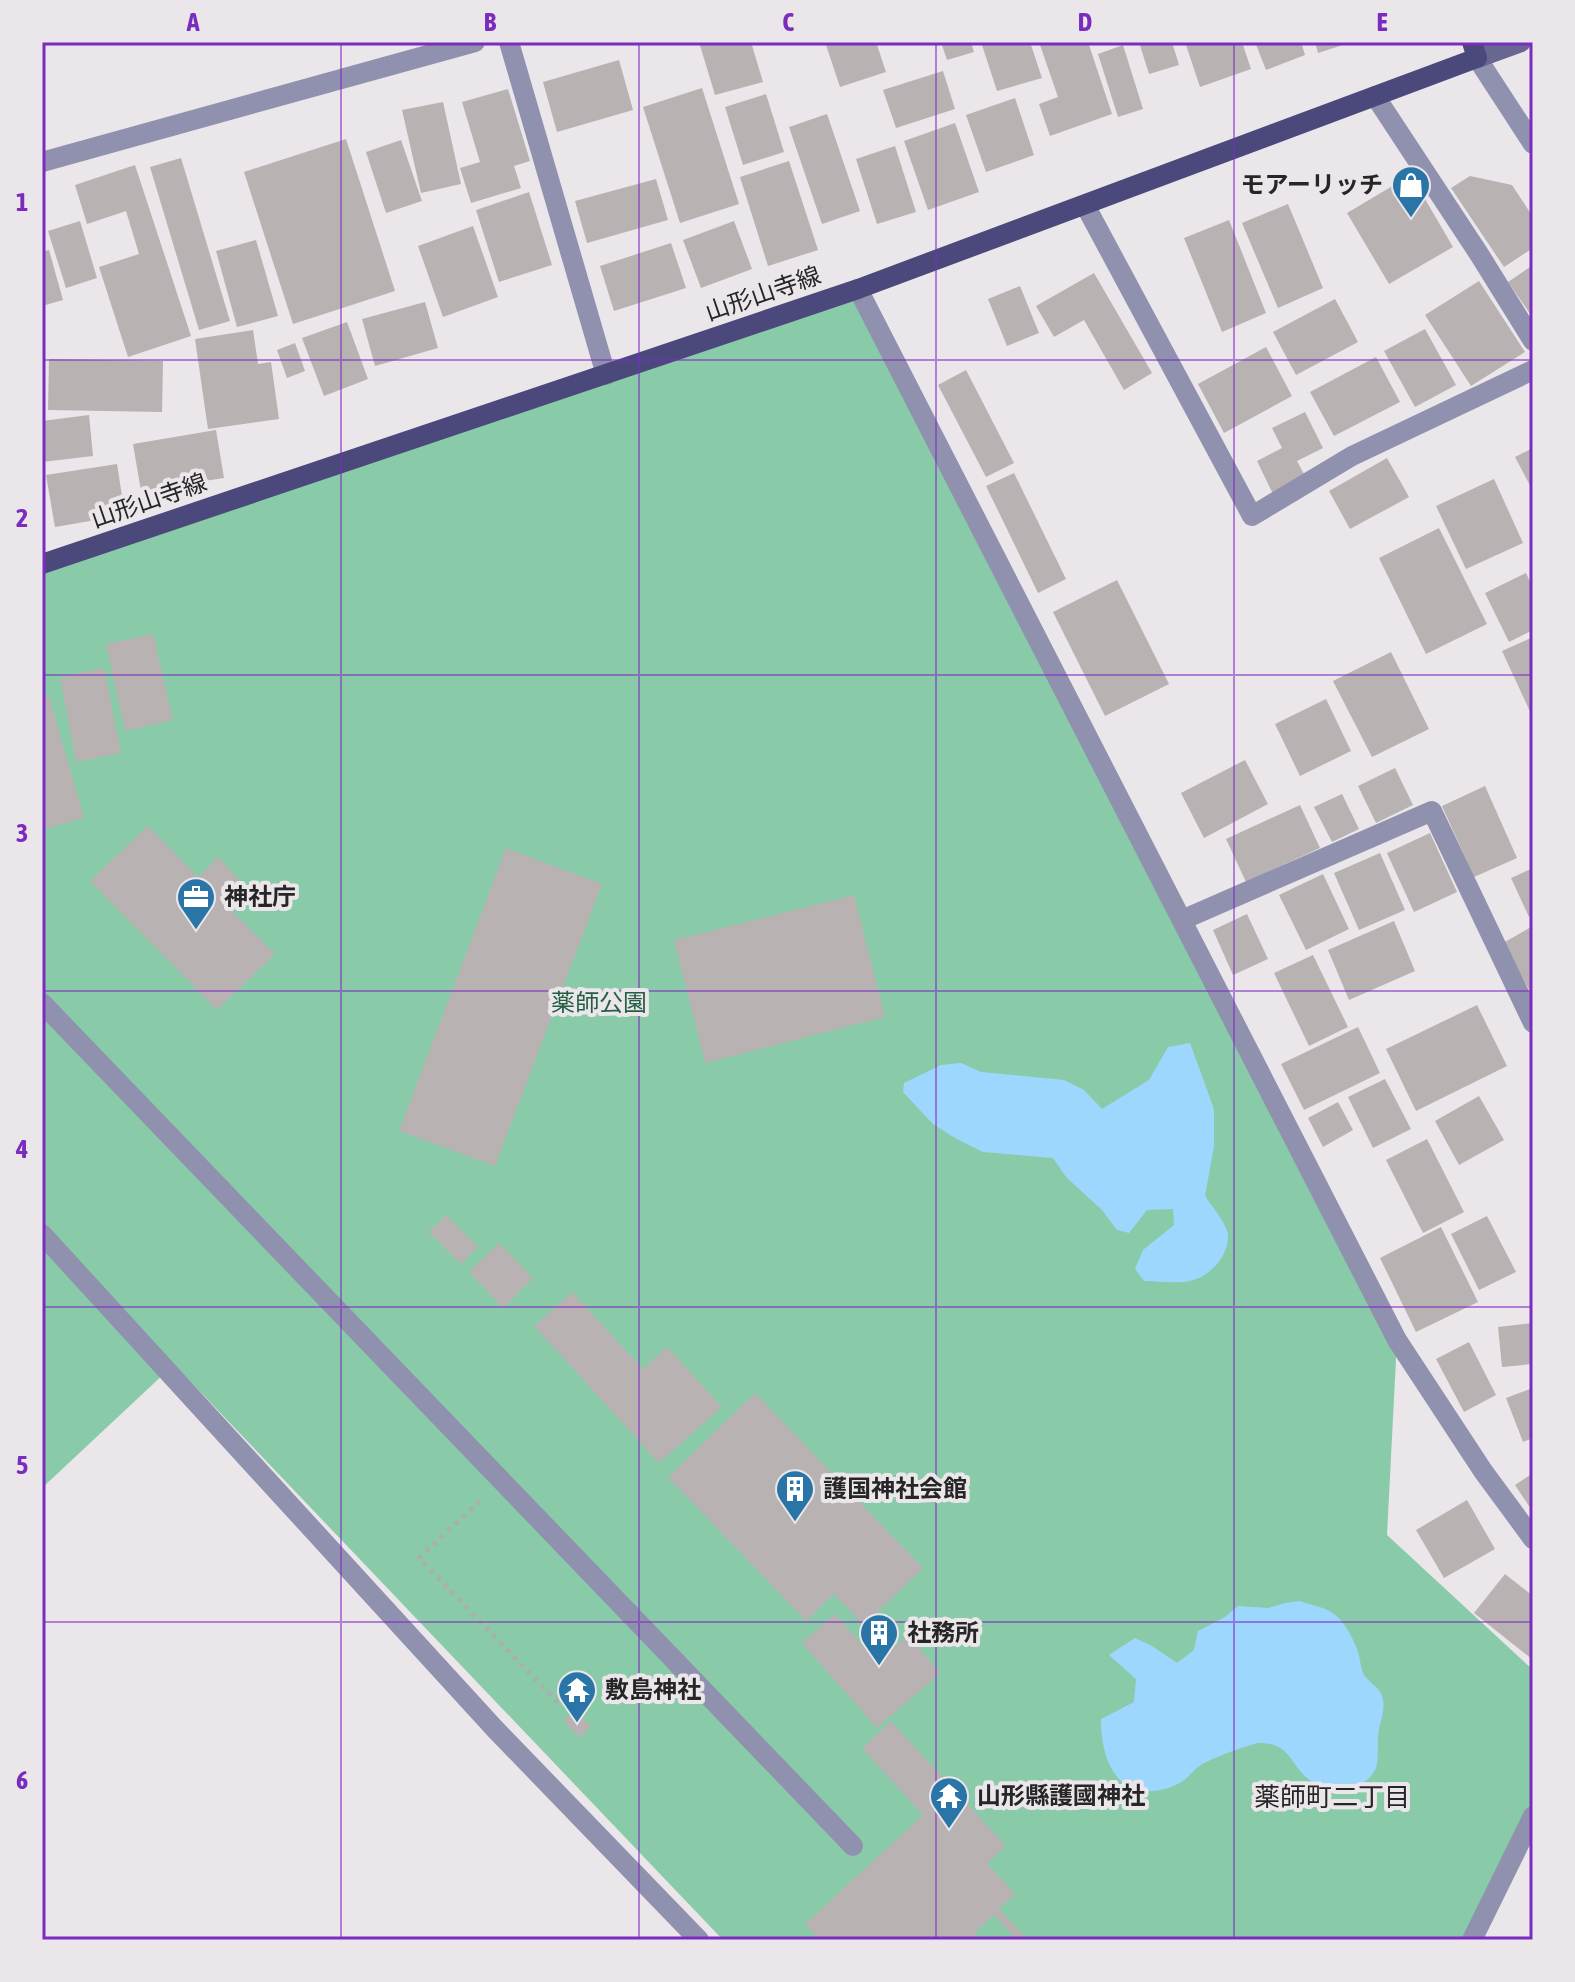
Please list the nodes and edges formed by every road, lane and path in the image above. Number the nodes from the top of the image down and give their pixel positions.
1 (475, 42) edge
2 (509, 42) edge
3 (1521, 42) edge
4 (1475, 50) edge
5 (1375, 96) junction
6 (1533, 144) edge
7 (42, 162) edge
8 (1085, 205) junction
9 (858, 289) junction
10 (1533, 341) edge
11 (1533, 370) edge
12 (606, 375) junction
13 (42, 564) edge
14 (1182, 920) junction
15 (42, 1003) edge
16 (1533, 1023) edge
17 (42, 1234) edge
18 (501, 1481) junction
19 (1533, 1539) edge
20 (561, 1706) dead end
21 (1533, 1816) edge
22 (853, 1846) dead end
23 (699, 1940) edge
24 (1472, 1940) edge

1 - 7 street
2 - 12 street
3 - 4 street
4 - 5 main road, 山形山寺線
4 - 6 street
5 - 8 main road, 山形山寺線
5 - 10 street
8 - 9 main road, 山形山寺線
8 - 11 street
9 - 12 main road, 山形山寺線
9 - 14 street
12 - 13 main road, 山形山寺線
14 - 16 street
14 - 19 street
15 - 18 street
17 - 23 street
18 - 20 path
18 - 22 street
21 - 24 street

